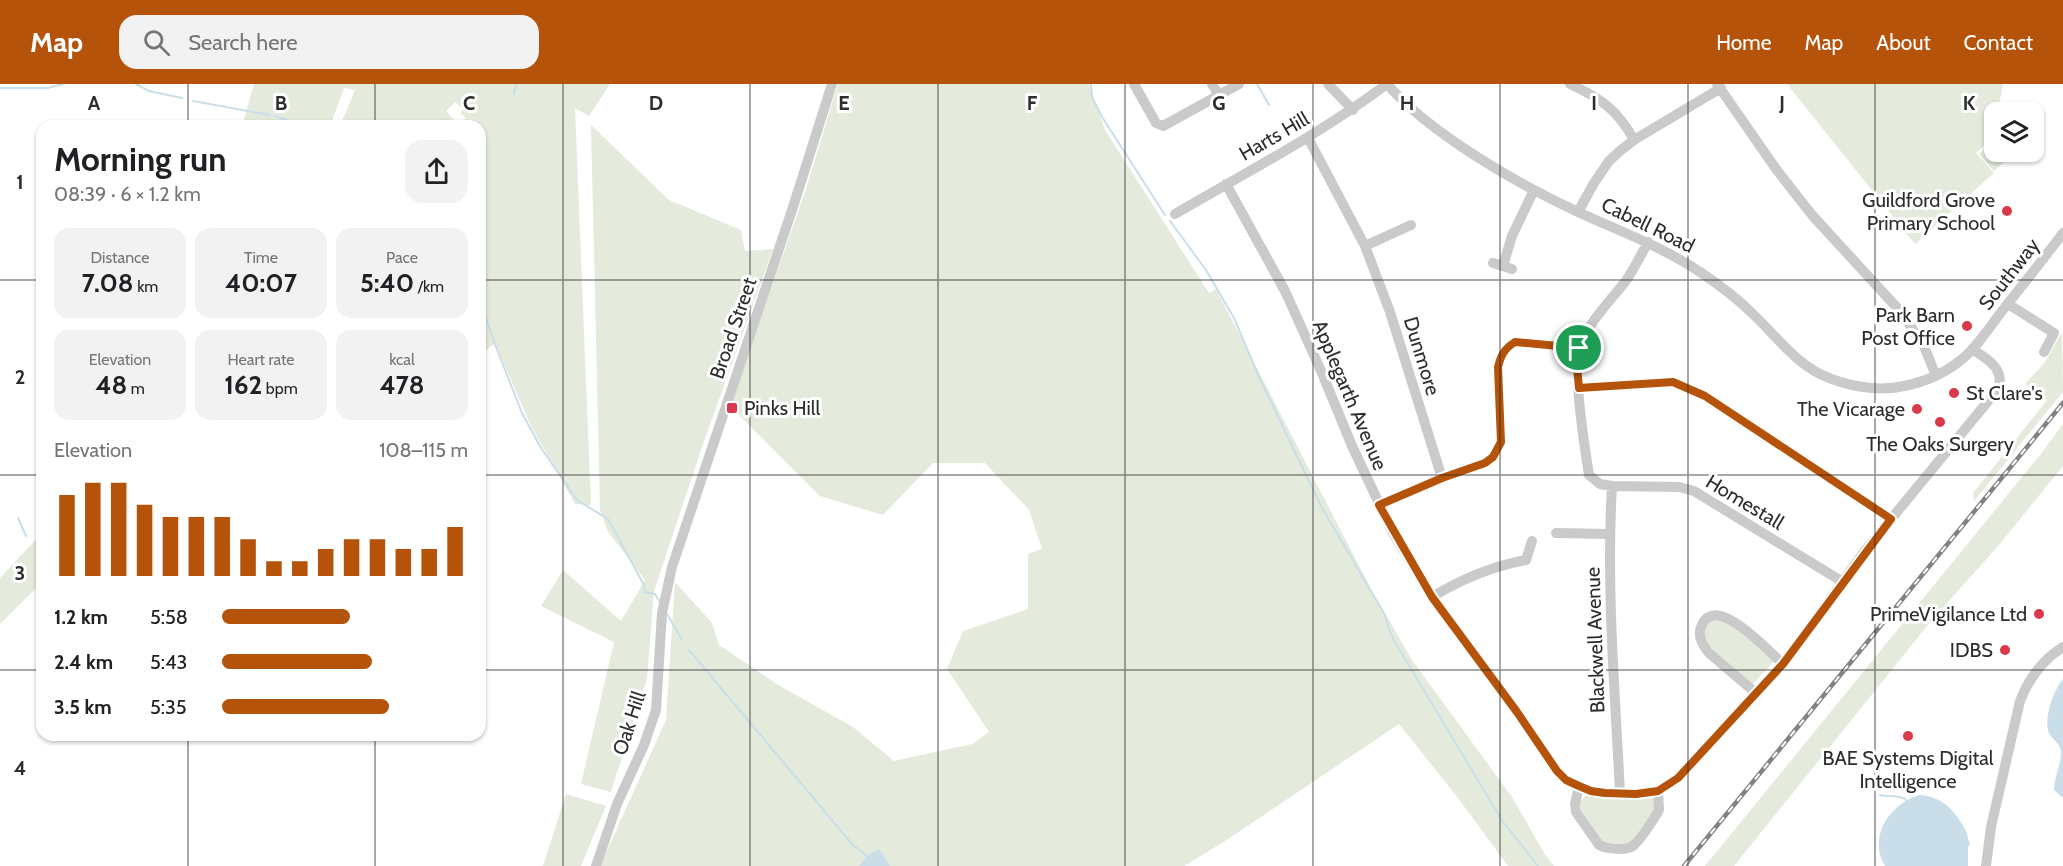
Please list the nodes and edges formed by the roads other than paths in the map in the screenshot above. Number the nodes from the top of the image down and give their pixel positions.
1 (832, 84) edge
2 (1212, 84) edge
3 (1239, 84) edge
4 (1328, 84) edge
5 (1387, 84) edge
6 (1570, 84) edge
7 (1136, 85) edge
8 (1719, 86) edge
9 (1219, 95) junction
10 (1353, 110) junction
11 (1308, 138) junction
12 (1634, 140) junction
13 (1226, 184) junction
14 (1534, 190) junction
15 (1578, 212) junction
16 (1175, 214) dead end
17 (1412, 223) dead end
18 (2063, 233) edge
19 (1648, 242) junction
20 (1365, 246) junction
21 (1503, 266) dead end
22 (2008, 304) junction
23 (1579, 348) junction
24 (1972, 349) junction
25 (2044, 352) dead end
26 (1936, 376) junction
27 (1579, 388) junction
28 (1892, 388) joint
29 (1442, 478) junction
30 (1612, 486) junction
31 (1379, 505) junction
32 (1891, 519) junction
33 (1556, 533) dead end
34 (1609, 534) junction
35 (1532, 541) dead end
36 (1843, 582) junction
37 (668, 584) joint
38 (1432, 597) junction
39 (2063, 646) edge
40 (1783, 664) junction
41 (1756, 694) junction
42 (1579, 786) junction
43 (1658, 791) junction
44 (1620, 793) junction
45 (596, 866) edge
46 (1986, 866) edge

1 - 37 street, Broad Street
2 - 9 street
3 - 9 street
4 - 10 street
5 - 10 street, Harts Hill
5 - 14 street, Cabell Road
6 - 12 street
7 - 9 street
8 - 12 street
8 - 26 street
10 - 11 street, Harts Hill
11 - 13 street, Harts Hill
11 - 20 street, Dunmore
12 - 15 street
13 - 16 street, Harts Hill
13 - 31 street, Applegarth Avenue
14 - 15 street, Cabell Road
14 - 21 street
15 - 19 street, Cabell Road
17 - 20 street
18 - 22 street, Southway
19 - 23 street
19 - 28 street, Cabell Road
20 - 29 street, Dunmore
22 - 24 street, Southway
22 - 25 street
23 - 27 street
23 - 29 street
24 - 26 street, Southway
24 - 32 street
26 - 28 street, Southway
27 - 30 street
27 - 32 street
29 - 31 street
30 - 34 street, Blackwell Avenue
30 - 36 street, Homestall
31 - 38 street, Applegarth Avenue
32 - 36 street
33 - 34 street
34 - 44 street, Blackwell Avenue
35 - 38 street
36 - 40 street
37 - 45 street, Oak Hill
38 - 42 street, Applegarth Avenue
39 - 46 street
40 - 41 street
40 - 41 street
41 - 43 street
42 - 43 street
42 - 44 street, Applegarth Avenue
43 - 44 street, Applegarth Avenue

